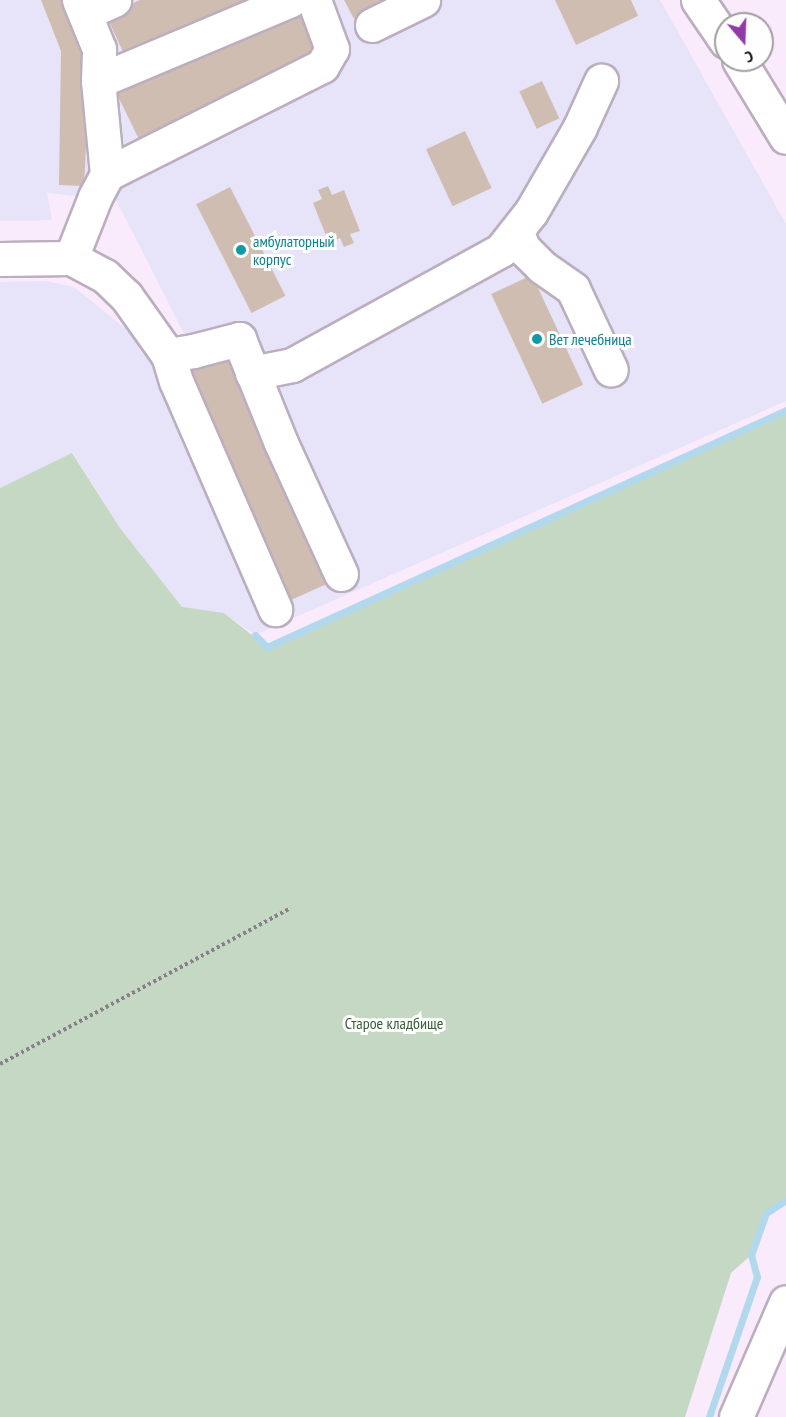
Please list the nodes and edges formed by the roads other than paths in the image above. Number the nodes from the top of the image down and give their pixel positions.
1 (291, 0) edge
2 (314, 0) edge
3 (423, 0) edge
4 (698, 0) edge
5 (93, 4) edge
6 (714, 23) edge
7 (372, 25) dead end
8 (746, 72) edge
9 (98, 81) junction
10 (602, 81) dead end
11 (786, 137) edge
12 (107, 174) junction
13 (516, 232) junction
14 (71, 258) junction
15 (0, 259) edge
16 (168, 355) junction
17 (611, 370) dead end
18 (252, 373) junction
19 (341, 574) dead end
20 (275, 609) dead end
21 (786, 1302) edge
22 (736, 1417) edge

1 - 9 street
2 - 12 street
3 - 7 street
4 - 6 street
5 - 9 street
8 - 11 street
9 - 12 street
10 - 13 street
12 - 14 street
13 - 17 street
13 - 18 street
14 - 15 street
14 - 16 street
16 - 18 street
16 - 20 street
18 - 19 street
21 - 22 street

